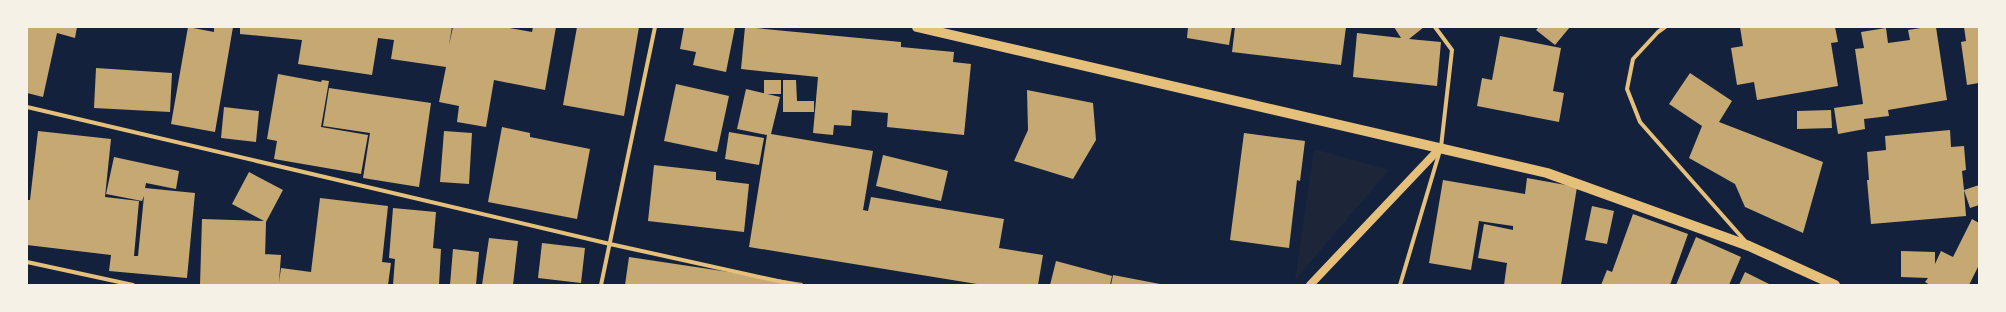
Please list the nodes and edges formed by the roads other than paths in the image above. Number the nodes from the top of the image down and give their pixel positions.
1 (655, 27) edge
2 (917, 27) edge
3 (1435, 27) edge
4 (1665, 27) edge
5 (27, 107) edge
6 (1441, 147) junction
7 (610, 244) junction
8 (1749, 246) junction
9 (27, 262) edge
10 (132, 285) edge
11 (601, 285) edge
12 (796, 285) edge
13 (1310, 285) edge
14 (1400, 285) edge
15 (1835, 285) edge

1 - 7 street
2 - 6 main road
3 - 6 street
4 - 8 street
5 - 7 street
6 - 8 main road
6 - 13 main road
6 - 14 street
7 - 11 street
7 - 12 street
8 - 15 main road
9 - 10 street

